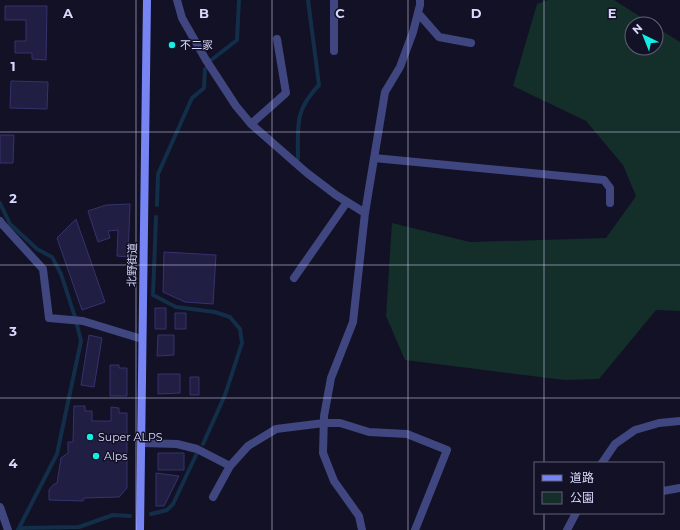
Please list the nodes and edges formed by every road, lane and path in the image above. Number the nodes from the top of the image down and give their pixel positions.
1 (147, 0) edge
2 (177, 0) edge
3 (334, 0) edge
4 (420, 0) edge
5 (418, 13) junction
6 (277, 39) dead end
7 (471, 43) dead end
8 (334, 51) dead end
9 (251, 124) junction
10 (374, 158) junction
11 (347, 202) junction
12 (610, 203) dead end
13 (365, 213) junction
14 (0, 221) edge
15 (294, 278) dead end
16 (142, 338) junction
17 (680, 420) edge
18 (324, 423) junction
19 (142, 443) junction
20 (603, 462) edge
21 (230, 466) junction
22 (680, 488) edge
23 (664, 491) edge
24 (212, 497) dead end
25 (0, 507) edge
26 (575, 514) edge
27 (8, 530) edge
28 (140, 530) edge
29 (362, 530) edge
30 (415, 530) edge
31 (567, 530) edge

1 - 16 main road, 北野街道
2 - 9 street
3 - 8 street
4 - 5 street
5 - 7 street
5 - 10 street
6 - 9 street
9 - 11 street
10 - 12 street
10 - 13 street
11 - 13 street
11 - 15 street
13 - 18 street
14 - 16 street
16 - 19 main road, 北野街道
17 - 20 street
18 - 21 street
18 - 29 street
18 - 30 street
19 - 21 street
19 - 28 main road, 北野街道
21 - 24 street
22 - 23 street
25 - 27 street
26 - 31 street

